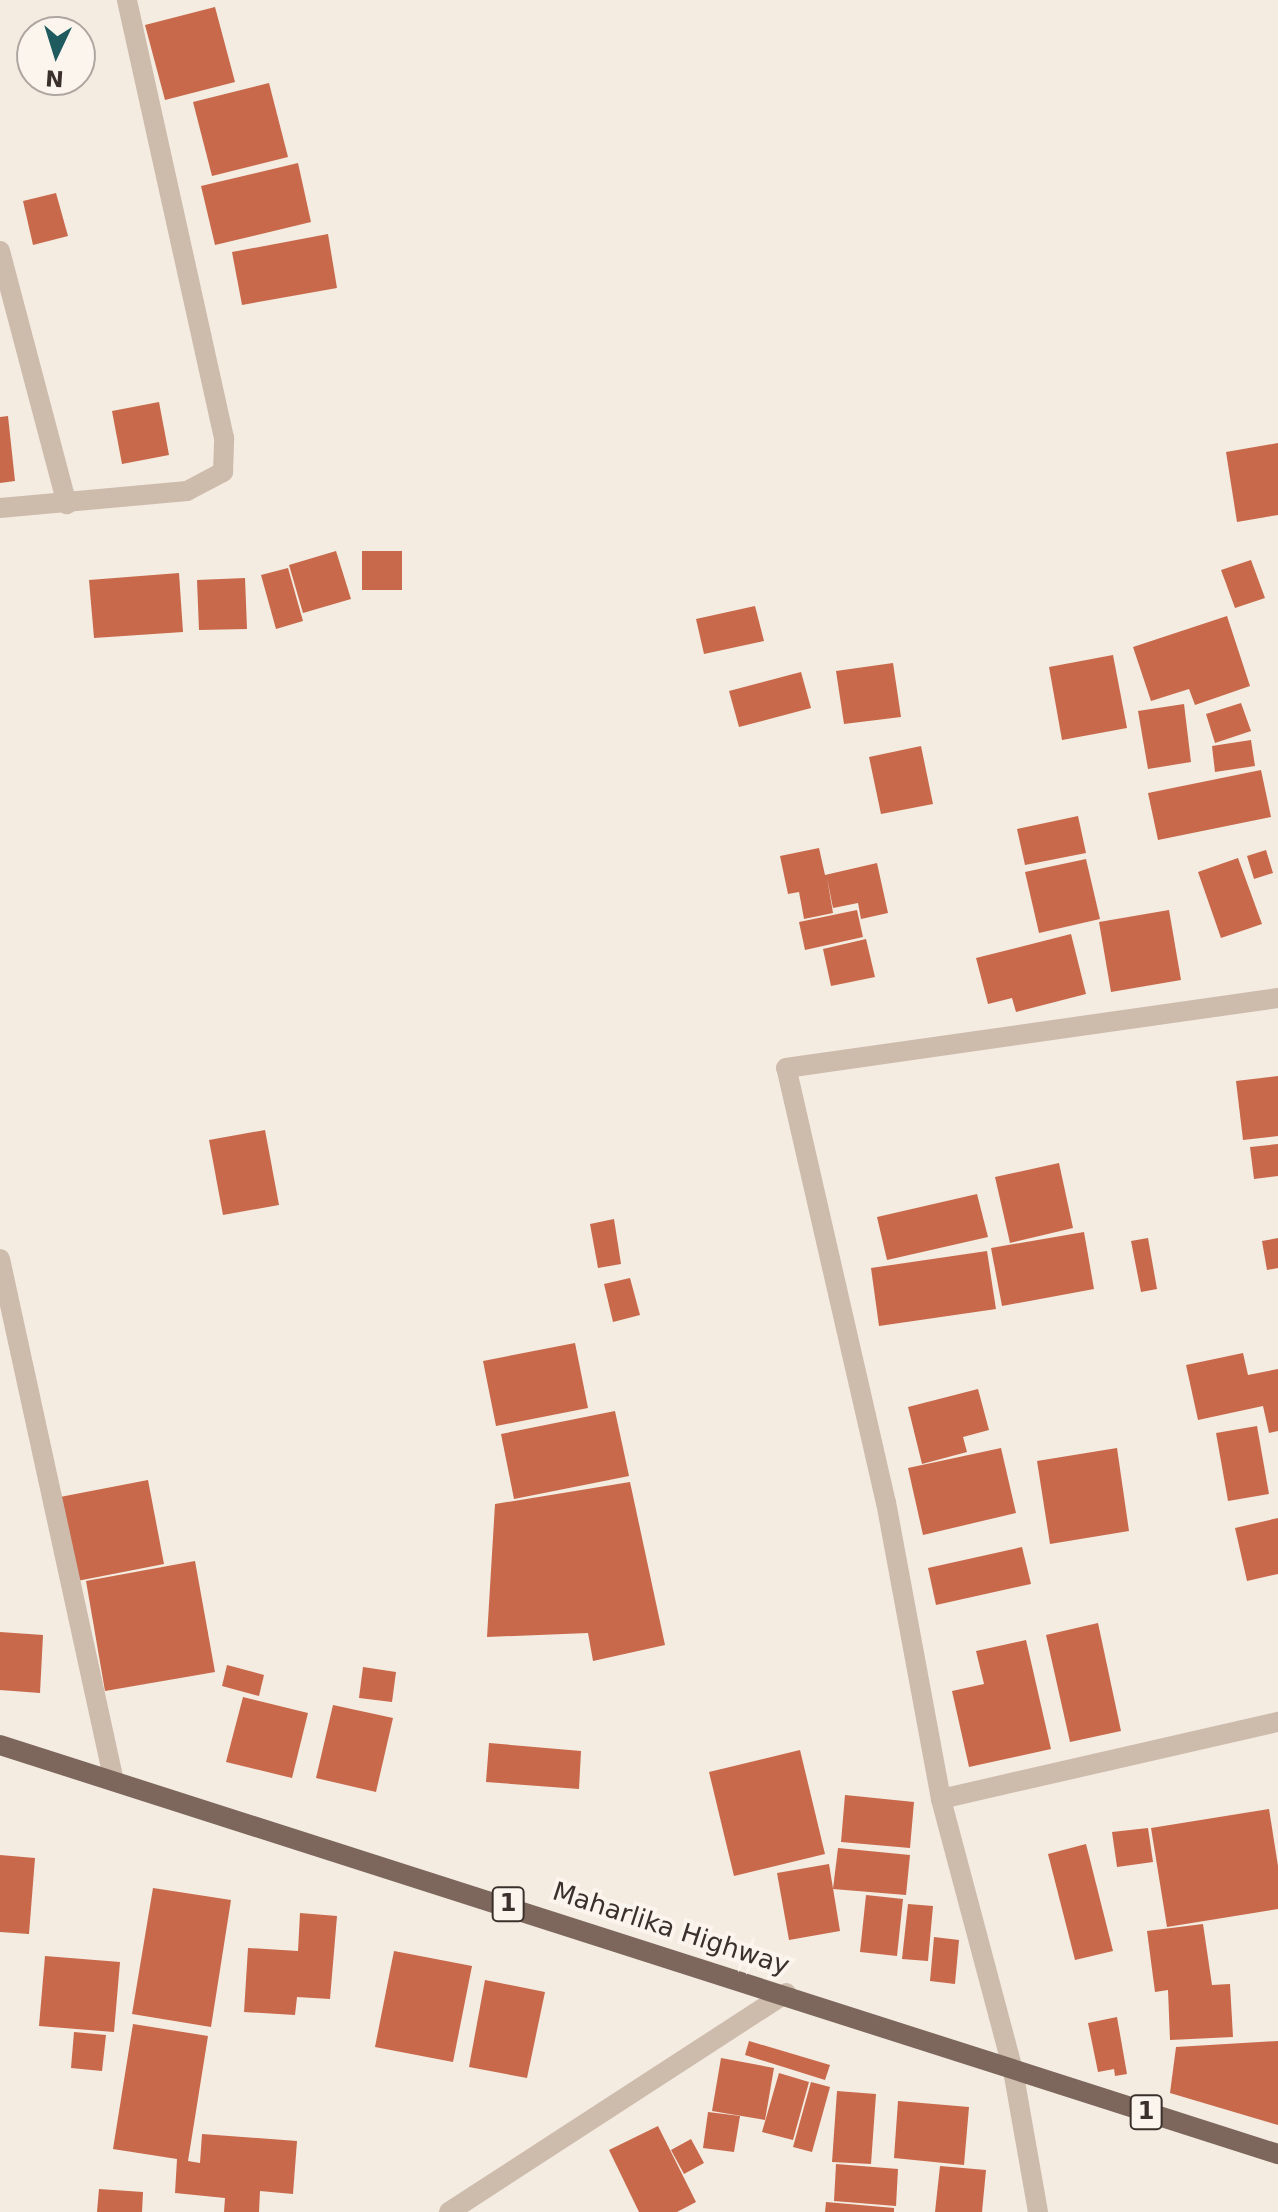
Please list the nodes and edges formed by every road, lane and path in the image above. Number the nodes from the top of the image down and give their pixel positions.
1 (127, 0) edge
2 (0, 251) edge
3 (67, 504) junction
4 (0, 508) edge
5 (1278, 998) edge
6 (0, 1259) edge
7 (1278, 1722) edge
8 (0, 1745) edge
9 (113, 1777) junction
10 (941, 1799) junction
11 (786, 1993) junction
12 (1013, 2070) junction
13 (1278, 2154) edge
14 (449, 2212) edge
15 (1038, 2212) edge

1 - 3 street
2 - 3 street
3 - 4 street
5 - 10 street
6 - 9 street
7 - 10 street
8 - 9 main road, Maharlika Highway / 1
9 - 11 main road, Maharlika Highway / 1
10 - 12 street
11 - 12 main road, Maharlika Highway / 1
11 - 14 street
12 - 13 main road, Maharlika Highway / 1
12 - 15 street

